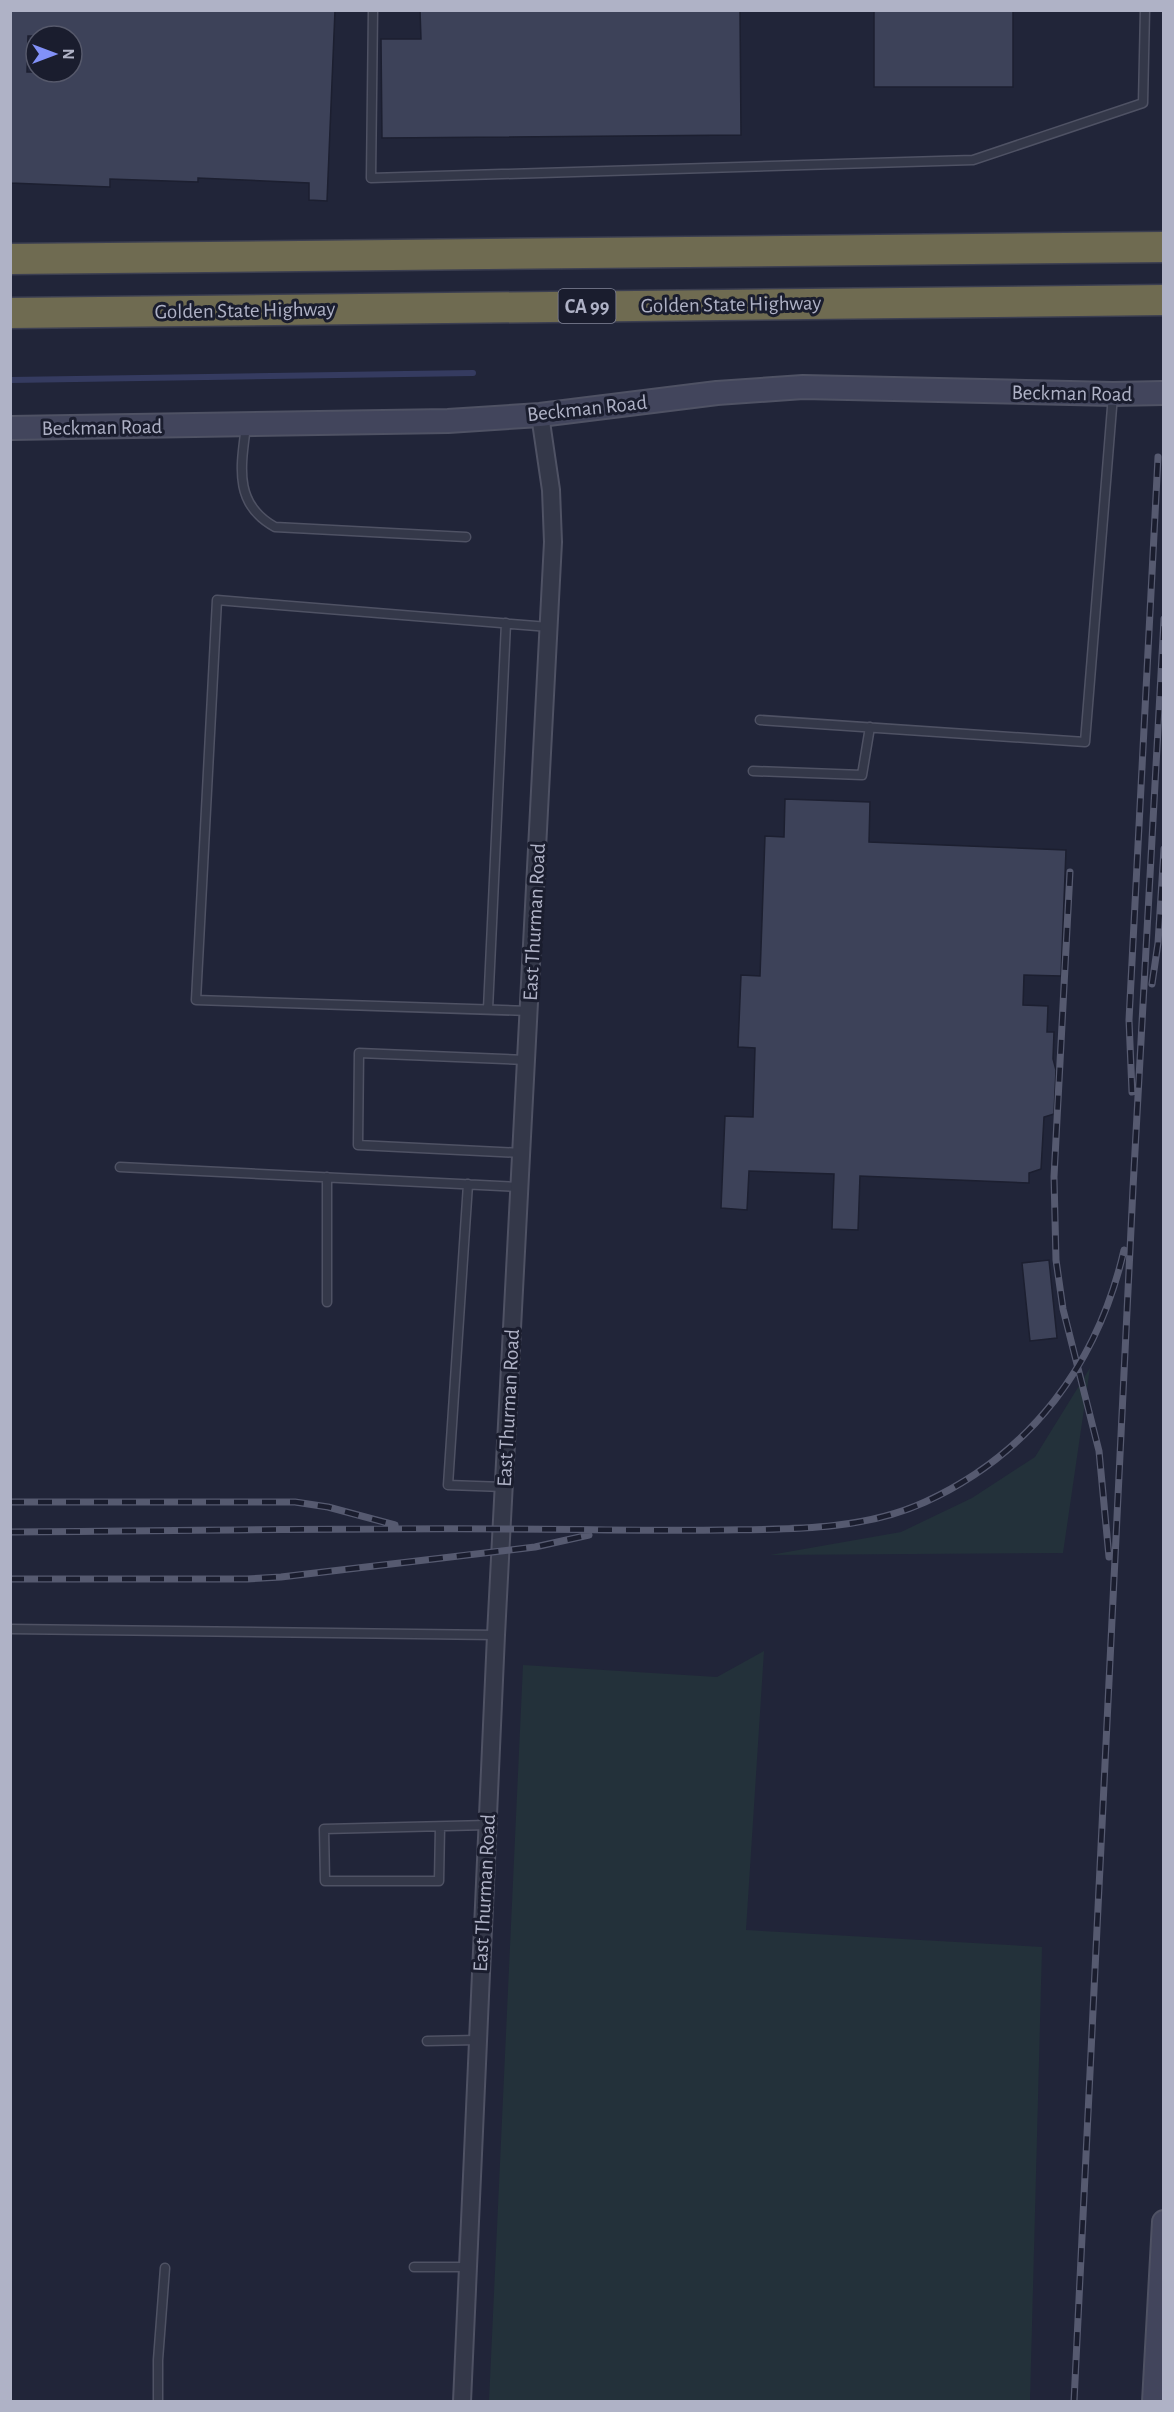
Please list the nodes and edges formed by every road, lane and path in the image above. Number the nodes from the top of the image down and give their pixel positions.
1 (373, 10) edge
2 (1145, 10) edge
3 (1164, 247) edge
4 (10, 259) edge
5 (1164, 300) edge
6 (10, 313) edge
7 (1164, 393) edge
8 (1113, 394) junction
9 (540, 415) junction
10 (246, 425) junction
11 (10, 428) edge
12 (466, 537) dead end
13 (506, 623) junction
14 (549, 627) junction
15 (760, 720) dead end
16 (870, 727) junction
17 (753, 771) dead end
18 (488, 1009) junction
19 (529, 1011) junction
20 (526, 1060) junction
21 (522, 1153) junction
22 (120, 1167) dead end
23 (327, 1177) junction
24 (468, 1184) junction
25 (520, 1186) junction
26 (327, 1302) dead end
27 (504, 1487) junction
28 (10, 1629) edge
29 (496, 1635) junction
30 (488, 1825) junction
31 (440, 1827) junction
32 (478, 2040) junction
33 (427, 2041) dead end
34 (1164, 2222) edge
35 (414, 2267) dead end
36 (467, 2267) junction
37 (165, 2268) dead end
38 (1161, 2316) edge
39 (159, 2402) edge
40 (462, 2402) edge
41 (1154, 2402) edge

1 - 2 lane
3 - 4 highway
5 - 6 highway, Golden State Highway / CA 99
7 - 8 street, Beckman Road
8 - 9 street, Beckman Road
8 - 16 lane
9 - 10 street, Beckman Road
9 - 14 street, East Thurman Road
10 - 11 street, Beckman Road
10 - 12 lane
13 - 14 lane
13 - 18 lane
13 - 18 lane
14 - 19 street, East Thurman Road
15 - 16 lane
16 - 17 lane
18 - 19 lane
19 - 20 street, East Thurman Road
20 - 21 street, East Thurman Road
20 - 21 lane
21 - 25 street, East Thurman Road
22 - 23 lane
23 - 24 lane
23 - 26 lane
24 - 25 lane
24 - 27 lane
25 - 27 street, East Thurman Road
27 - 29 street, East Thurman Road
28 - 29 lane
29 - 30 street, East Thurman Road
30 - 31 lane
30 - 32 street, East Thurman Road
31 - 31 lane
32 - 33 lane
32 - 36 street, East Thurman Road
34 - 38 street
35 - 36 lane
36 - 40 street, East Thurman Road
37 - 39 lane
38 - 41 street

